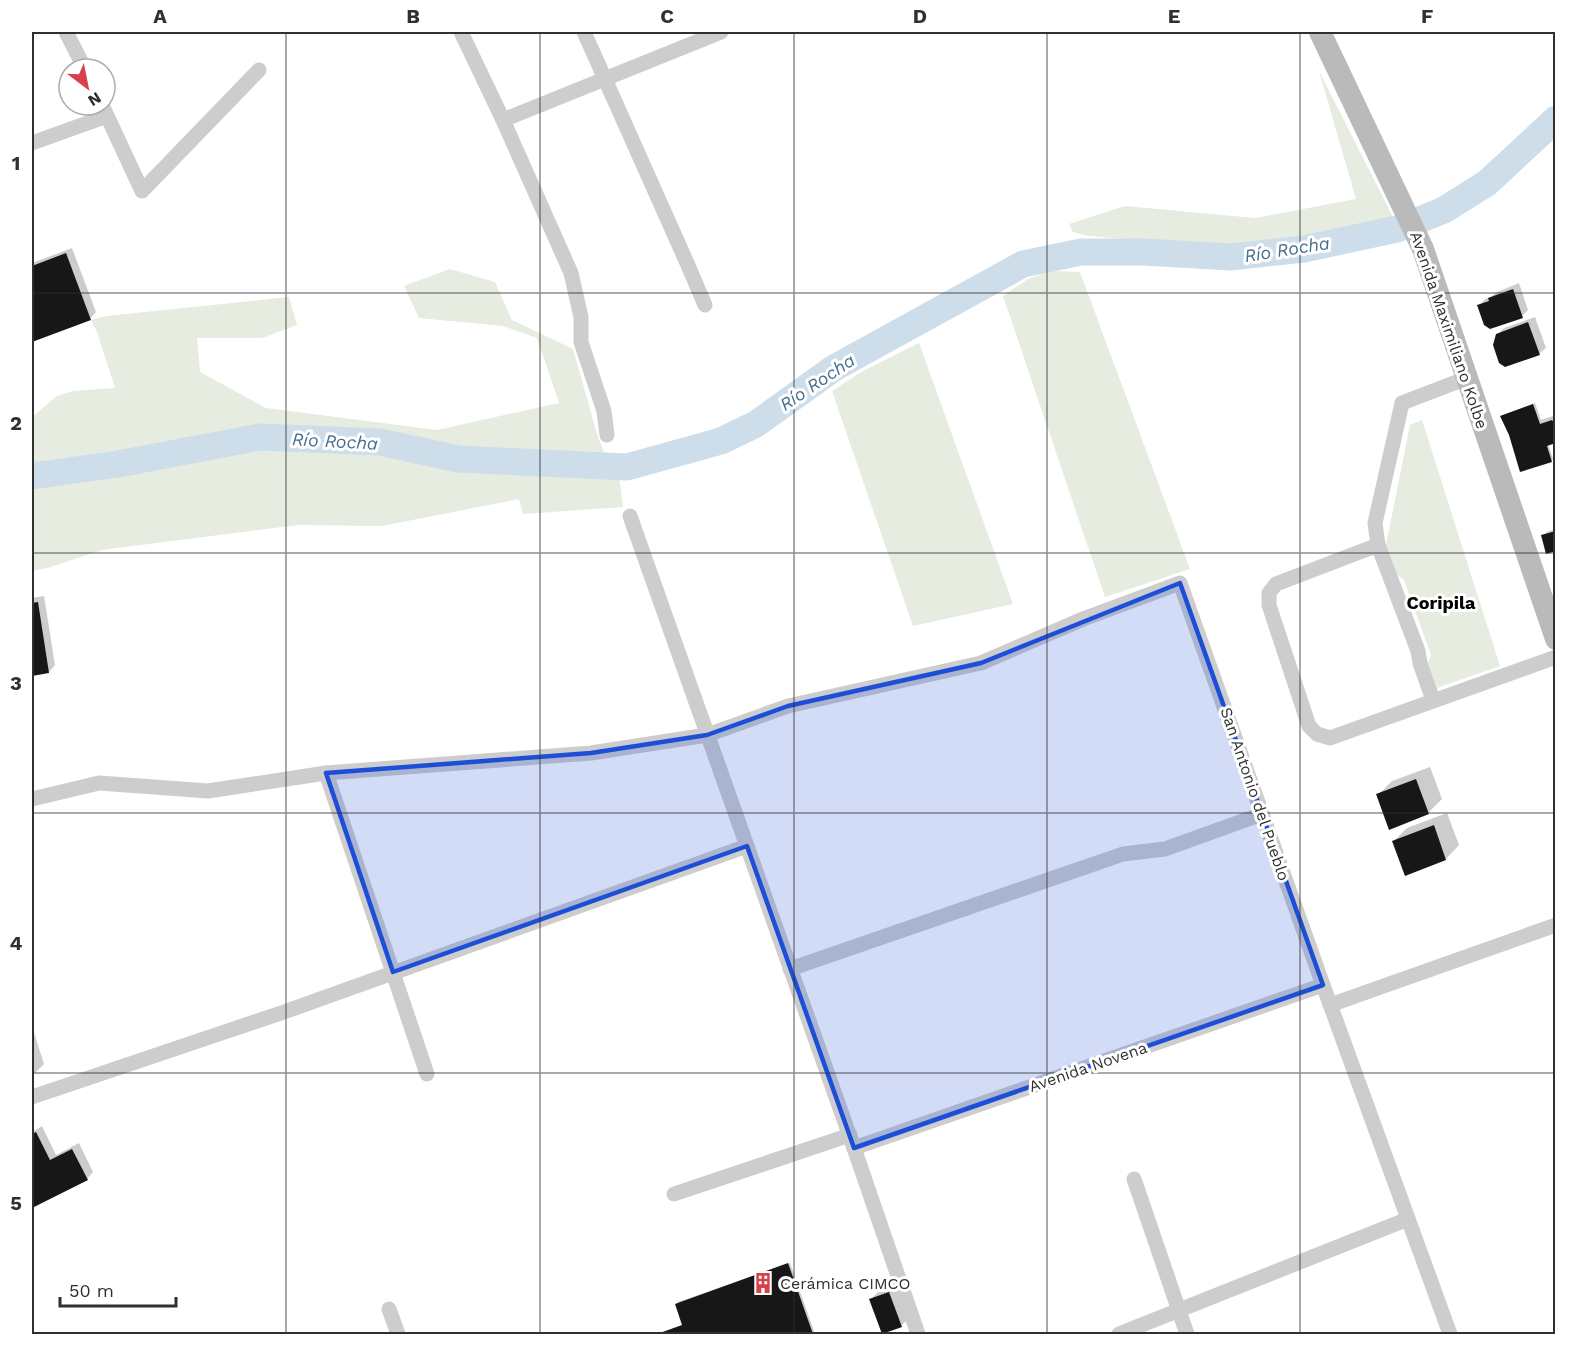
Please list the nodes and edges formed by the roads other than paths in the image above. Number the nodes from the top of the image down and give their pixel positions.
1 (66, 32) edge
2 (461, 32) edge
3 (584, 32) edge
4 (715, 32) edge
5 (1320, 32) edge
6 (79, 57) edge
7 (259, 70) dead end
8 (605, 78) junction
9 (90, 117) edge
10 (108, 117) edge
11 (503, 120) junction
12 (32, 143) edge
13 (705, 305) dead end
14 (1467, 378) junction
15 (608, 435) dead end
16 (630, 516) dead end
17 (1378, 544) junction
18 (1556, 639) edge
19 (1556, 657) edge
20 (1433, 700) junction
21 (707, 735) junction
22 (326, 773) junction
23 (32, 799) edge
24 (1262, 814) junction
25 (747, 846) junction
26 (1556, 925) edge
27 (790, 969) junction
28 (393, 972) junction
29 (1323, 985) junction
30 (1330, 1005) junction
31 (427, 1074) dead end
32 (32, 1097) edge
33 (852, 1142) junction
34 (1134, 1179) dead end
35 (674, 1194) dead end
36 (1408, 1219) junction
37 (389, 1309) dead end
38 (1179, 1310) junction
39 (398, 1335) edge
40 (918, 1335) edge
41 (1119, 1335) edge
42 (1187, 1335) edge
43 (1450, 1335) edge

1 - 6 street
2 - 11 street
3 - 8 street
4 - 8 street
5 - 14 main road, Avenida Maximiliano Kolbe
7 - 10 street
8 - 11 street
8 - 13 street
9 - 12 street
11 - 15 street
14 - 17 street
14 - 18 main road, Avenida Maximiliano Kolbe
16 - 21 street
17 - 20 street
17 - 20 street
19 - 20 street
21 - 22 street
21 - 24 street, San Antonio del Pueblo
21 - 25 street
22 - 23 street
22 - 28 street
24 - 27 street
24 - 29 street, San Antonio del Pueblo
25 - 27 street
25 - 28 street
26 - 30 street
27 - 33 street
28 - 31 street
28 - 32 street
29 - 30 street, San Antonio del Pueblo
29 - 33 street, Avenida Novena
30 - 36 street, San Antonio del Pueblo
33 - 35 street, Avenida Novena
33 - 40 street
34 - 38 street
36 - 38 street
36 - 43 street, San Antonio del Pueblo
37 - 39 street
38 - 41 street
38 - 42 street

